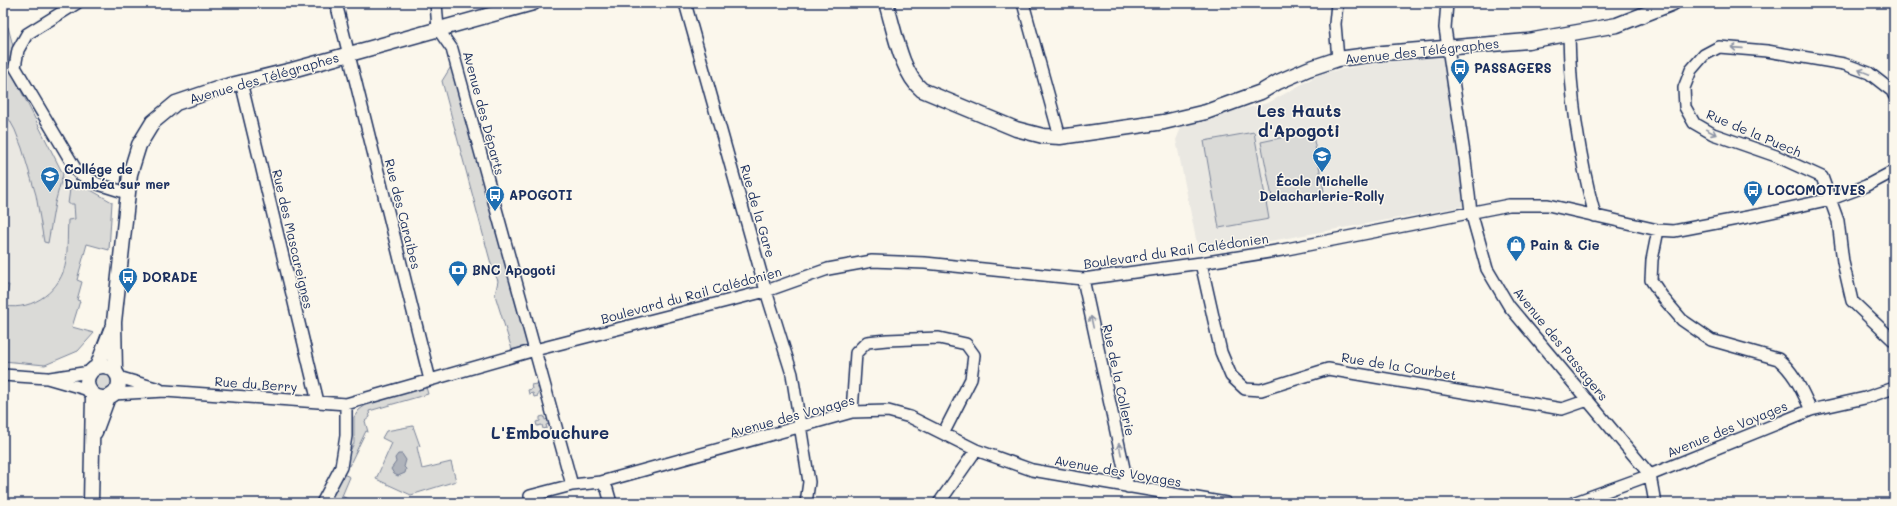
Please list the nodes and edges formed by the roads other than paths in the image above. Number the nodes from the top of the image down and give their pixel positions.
1 (77, 3) edge
2 (336, 3) edge
3 (436, 3) edge
4 (440, 3) edge
5 (533, 3) edge
6 (684, 3) edge
7 (886, 3) edge
8 (1023, 3) edge
9 (1337, 3) edge
10 (1447, 3) edge
11 (1673, 3) edge
12 (438, 29) junction
13 (1569, 34) junction
14 (1447, 47) junction
15 (349, 54) junction
16 (1338, 59) junction
17 (241, 82) junction
18 (1894, 95) edge
19 (1060, 137) junction
20 (1894, 171) edge
21 (127, 193) junction
22 (1831, 199) junction
23 (1471, 212) junction
24 (1595, 216) junction
25 (1658, 230) junction
26 (1201, 263) junction
27 (1082, 279) junction
28 (766, 291) junction
29 (114, 322) junction
30 (1894, 341) edge
31 (535, 350) junction
32 (94, 369) junction
33 (116, 374) junction
34 (3, 375) edge
35 (48, 378) junction
36 (430, 380) junction
37 (1894, 388) edge
38 (165, 391) junction
39 (91, 392) junction
40 (111, 396) junction
41 (1588, 400) junction
42 (318, 402) junction
43 (346, 404) junction
44 (1811, 410) junction
45 (852, 412) junction
46 (800, 427) junction
47 (944, 432) junction
48 (93, 436) junction
49 (976, 450) junction
50 (1650, 475) junction
51 (601, 482) junction
52 (572, 485) junction
53 (1128, 487) junction
54 (530, 496) dead end
55 (92, 503) edge
56 (322, 503) edge
57 (612, 503) edge
58 (806, 503) edge
59 (939, 503) edge
60 (1226, 503) edge
61 (1573, 503) edge
62 (1655, 503) edge

1 - 21 street
2 - 15 street, Rue des Caraibes
3 - 12 street
4 - 12 street
5 - 12 street, Avenue des Télégraphes
6 - 28 street, Rue de la Gare
7 - 19 street, Avenue des Télégraphes
8 - 19 street
9 - 16 street
10 - 14 street, Avenue des Passagers
11 - 13 street, Avenue des Télégraphes
12 - 15 street, Avenue des Télégraphes
12 - 31 street, Avenue des Départs
13 - 14 street, Avenue des Télégraphes
13 - 24 street
14 - 16 street, Avenue des Télégraphes
14 - 23 street, Avenue des Passagers
15 - 17 street, Avenue des Télégraphes
15 - 36 street, Rue des Caraibes
16 - 19 street, Avenue des Télégraphes
17 - 21 street, Avenue des Télégraphes
17 - 42 street, Rue des Mascareignes
18 -> 22 street, Rue de la Puech
20 - 22 street, Boulevard du Rail Calédonien
21 - 29 street, Avenue des Télégraphes
22 - 25 street, Boulevard du Rail Calédonien
22 - 30 street, Rue de la Puech
23 - 24 street, Boulevard du Rail Calédonien
23 - 26 street, Boulevard du Rail Calédonien
23 - 41 street, Avenue des Passagers
24 - 25 street, Boulevard du Rail Calédonien
25 - 44 street
26 - 27 street, Boulevard du Rail Calédonien
26 - 41 street, Rue de la Courbet
27 - 28 street, Boulevard du Rail Calédonien
53 -> 27 street, Rue de la Collerie
28 - 31 street, Boulevard du Rail Calédonien
28 - 46 street, Rue de la Gare
29 - 32 street, Avenue des Télégraphes
29 - 33 street, Avenue des Télégraphes
31 - 36 street, Boulevard du Rail Calédonien
31 - 52 street, Avenue des Départs
32 - 33 street
32 - 35 street
32 - 39 street
33 - 38 street, Rue du Berry
33 - 40 street
34 - 35 street
35 - 39 street
36 - 43 street, Boulevard du Rail Calédonien
37 - 44 street, Avenue des Voyages
38 - 40 street, Rue du Berry
38 - 42 street, Rue du Berry
39 - 40 street
39 - 48 street
40 - 48 street
41 - 50 street, Avenue des Passagers
42 - 43 street, Rue du Berry
43 - 56 street
44 - 50 street, Avenue des Voyages
45 - 46 street, Avenue des Voyages
45 - 47 street, Avenue des Voyages
45 - 47 street
46 - 51 street, Avenue des Voyages
46 - 58 street, Rue de la Gare
47 - 49 street, Avenue des Voyages
48 - 55 street
49 - 53 street, Avenue des Voyages
49 - 59 street
50 - 61 street, Avenue des Voyages
50 - 62 street, Avenue des Passagers
51 - 52 street, Avenue des Voyages
51 - 57 street
52 - 54 street, Avenue des Voyages
53 - 60 street, Avenue des Voyages

